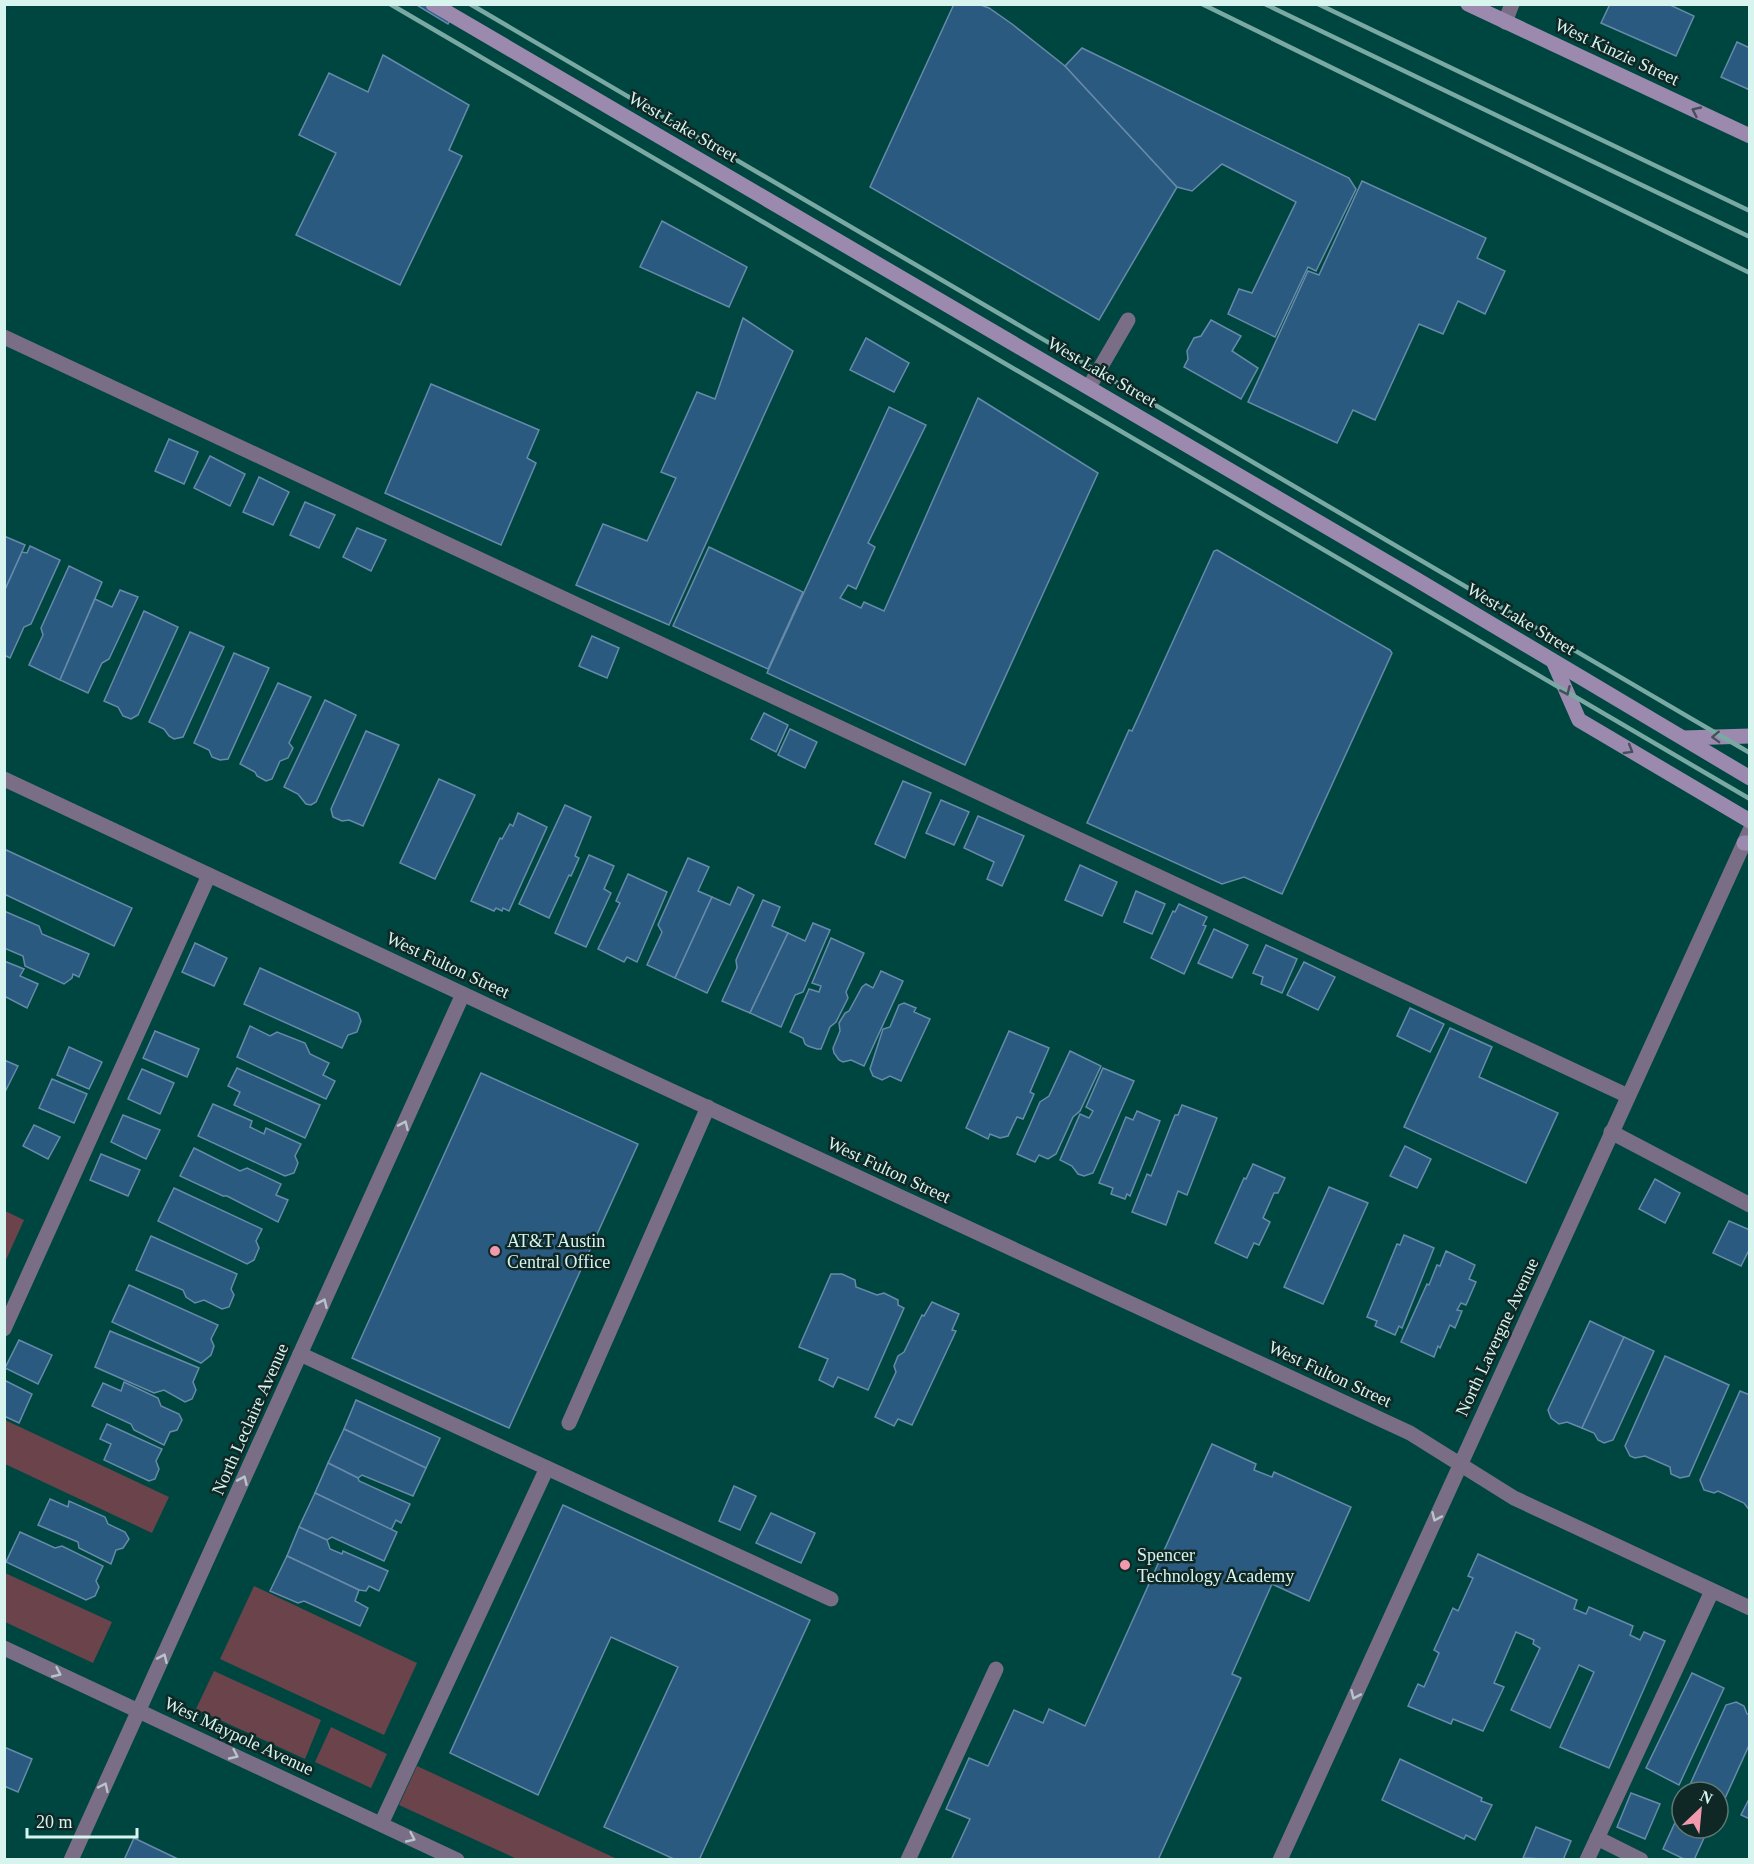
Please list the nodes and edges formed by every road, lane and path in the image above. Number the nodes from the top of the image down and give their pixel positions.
1 (433, 4) edge
2 (1468, 4) edge
3 (1512, 4) edge
4 (1505, 22) junction
5 (1749, 136) edge
6 (1128, 320) dead end
7 (4, 337) edge
8 (1089, 387) junction
9 (1554, 663) junction
10 (1749, 736) edge
11 (1682, 738) junction
12 (4, 778) edge
13 (1749, 778) edge
14 (1749, 821) edge
15 (1748, 839) edge
16 (209, 875) junction
17 (463, 994) junction
18 (1628, 1096) junction
19 (708, 1107) junction
20 (1611, 1132) junction
21 (1749, 1205) edge
22 (4, 1329) edge
23 (300, 1354) junction
24 (569, 1423) dead end
25 (1460, 1464) junction
26 (547, 1468) junction
27 (1712, 1591) junction
28 (831, 1599) dead end
29 (1749, 1608) edge
30 (4, 1648) edge
31 (996, 1669) dead end
32 (139, 1711) junction
33 (381, 1824) junction
34 (1597, 1839) junction
35 (71, 1860) edge
36 (457, 1860) edge
37 (908, 1860) edge
38 (1280, 1860) edge
39 (1587, 1860) edge
40 (1641, 1860) edge

1 - 8 main road, West Lake Street
2 - 4 main road, West Kinzie Street
3 - 4 street
5 -> 4 main road, West Kinzie Street
6 - 8 street
7 - 18 street
8 - 9 main road, West Lake Street
9 - 11 main road, West Lake Street
9 -> 14 main road
10 -> 11 main road
11 - 13 main road, West Lake Street
12 - 16 street, West Fulton Street
15 - 18 street, North Lavergne Avenue
16 - 17 street, West Fulton Street
16 - 22 street
17 - 19 street, West Fulton Street
23 -> 17 street, North Leclaire Avenue
18 - 20 street, North Lavergne Avenue
19 - 24 street
19 - 25 street, West Fulton Street
20 - 21 street
20 - 25 street, North Lavergne Avenue
23 - 26 street
32 -> 23 street, North Leclaire Avenue
25 - 27 street, West Fulton Street
25 -> 38 street, North Lavergne Avenue
26 - 28 street
26 - 33 street
27 - 29 street, West Fulton Street
27 - 34 street
30 -> 32 street, West Maypole Avenue
31 - 37 street
32 -> 33 street, West Maypole Avenue
35 -> 32 street, North Leclaire Avenue
33 -> 36 street, West Maypole Avenue
34 - 39 street
34 - 40 street

